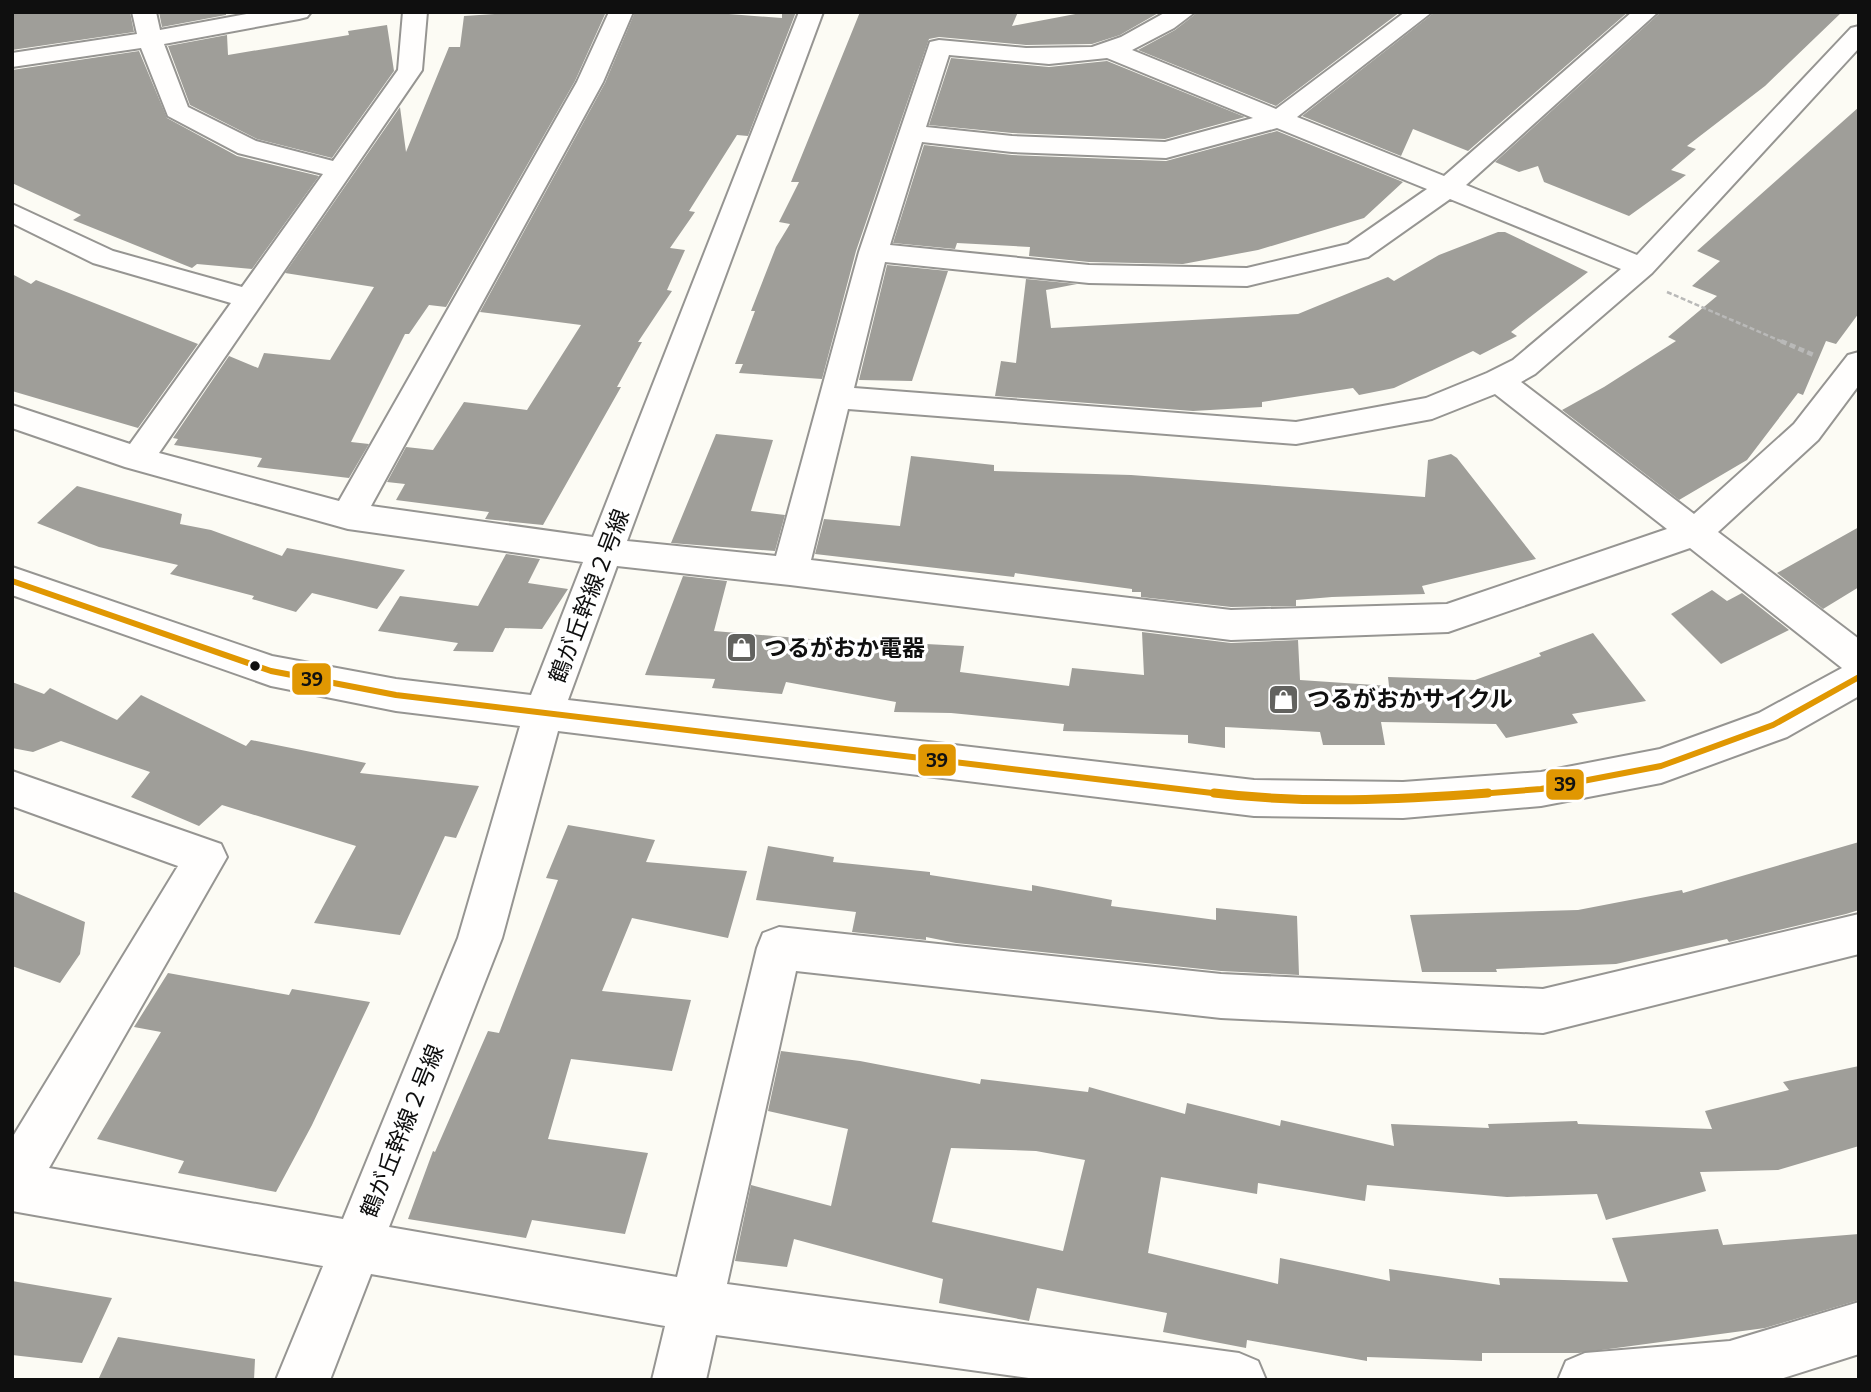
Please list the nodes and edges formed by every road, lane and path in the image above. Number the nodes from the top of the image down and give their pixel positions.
1 (144, 12) edge
2 (299, 12) edge
3 (415, 12) edge
4 (621, 12) edge
5 (811, 12) edge
6 (1183, 12) edge
7 (1420, 12) edge
8 (1646, 12) edge
9 (1859, 33) edge
10 (150, 39) junction
11 (1110, 50) junction
12 (12, 60) edge
13 (1279, 119) junction
14 (911, 133) junction
15 (338, 170) junction
16 (1448, 187) junction
17 (12, 212) edge
18 (873, 252) junction
19 (1636, 271) junction
20 (248, 299) junction
21 (1855, 367) edge
22 (1498, 380) junction
23 (836, 397) junction
24 (12, 415) edge
25 (137, 459) junction
26 (348, 516) junction
27 (1695, 533) junction
28 (607, 552) junction
29 (790, 571) junction
30 (12, 581) edge
31 (1859, 660) edge
32 (1859, 677) edge
33 (544, 712) junction
34 (12, 788) edge
35 (1859, 933) edge
36 (12, 1185) edge
37 (354, 1248) junction
38 (696, 1306) junction
39 (1859, 1328) edge
40 (303, 1380) edge
41 (679, 1380) edge
42 (1239, 1380) edge
43 (1585, 1380) edge

1 - 10 street
2 - 10 street
3 - 15 street
4 - 26 street
5 - 28 street, 鶴が丘幹線２号線
6 - 11 street
7 - 13 street
8 - 16 street
9 - 19 street
10 - 12 street
10 - 15 street
11 - 13 street
11 - 14 street
13 - 14 street
13 - 16 street
14 - 18 street
15 - 20 street
16 - 18 street
16 - 19 street
17 - 20 street
18 - 23 street
19 - 21 path
19 - 22 street
20 - 25 street
21 - 27 street
22 - 23 street
22 - 27 street
23 - 29 street
24 - 25 street
25 - 26 street
26 - 28 street
27 - 29 street
27 - 31 street
28 - 29 street
28 - 33 street, 鶴が丘幹線２号線
30 - 33 street
32 - 33 street
33 - 37 street, 鶴が丘幹線２号線
34 - 36 street
35 - 38 street
36 - 37 street
37 - 38 street
37 - 40 street, 鶴が丘幹線２号線
38 - 41 street
38 - 42 street
39 - 43 street

